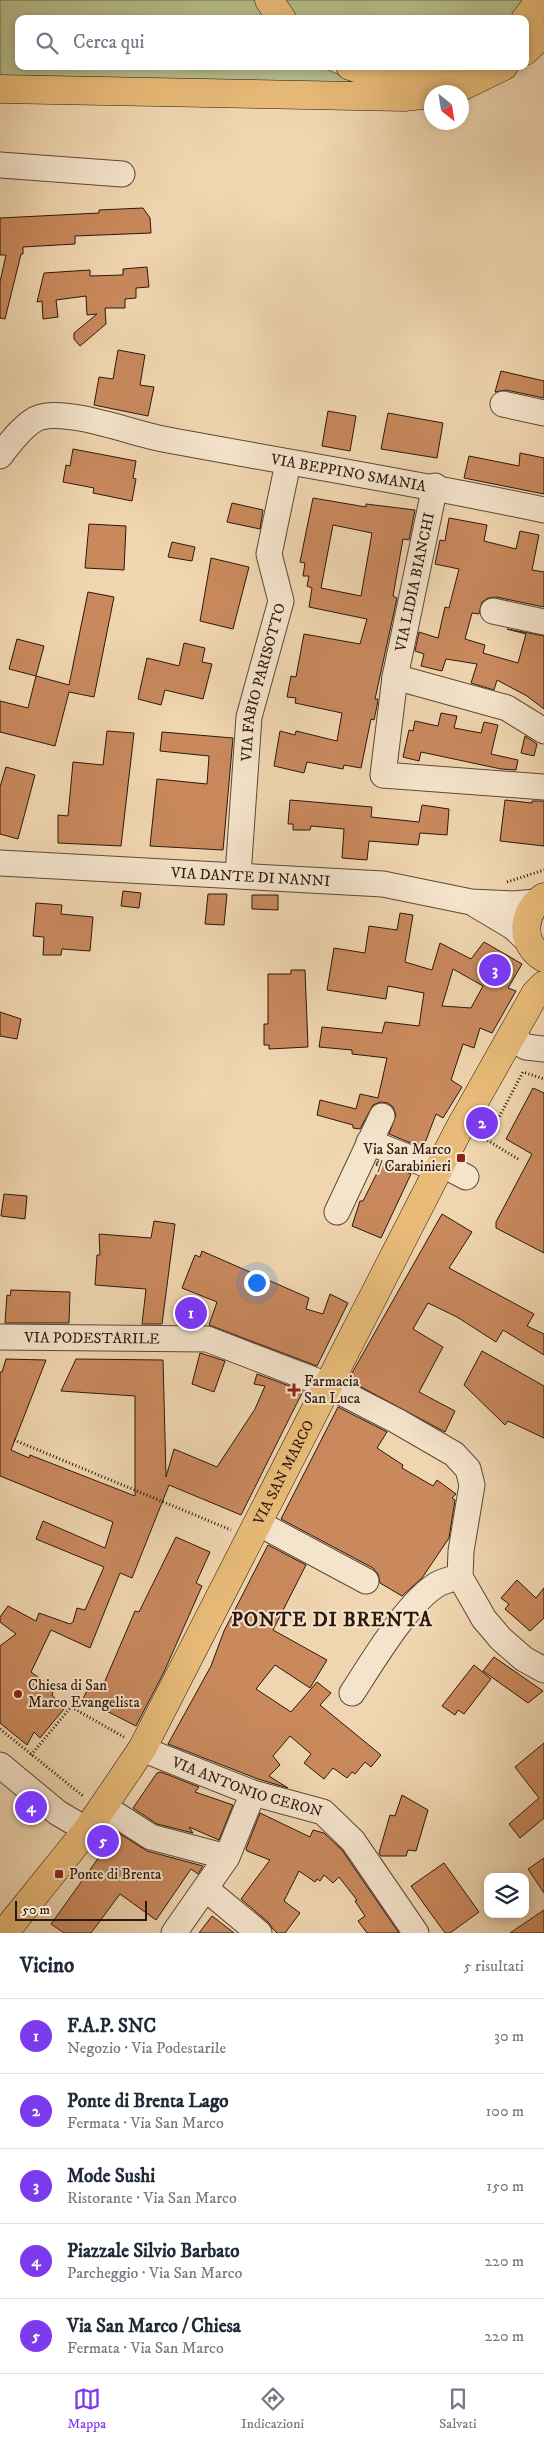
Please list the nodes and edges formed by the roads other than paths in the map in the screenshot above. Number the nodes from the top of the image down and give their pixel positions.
1 (268, 0) edge
2 (540, 0) edge
3 (279, 15) edge
4 (529, 15) edge
5 (544, 33) edge
6 (529, 47) edge
7 (361, 70) edge
8 (449, 70) edge
9 (496, 70) edge
10 (465, 85) edge
11 (0, 89) edge
12 (424, 95) edge
13 (0, 165) edge
14 (122, 174) dead end
15 (503, 404) dead end
16 (544, 413) edge
17 (0, 456) edge
18 (288, 463) junction
19 (435, 486) junction
20 (544, 510) edge
21 (493, 611) dead end
22 (544, 622) edge
23 (395, 677) junction
24 (544, 731) edge
25 (544, 787) edge
26 (0, 862) edge
27 (238, 875) junction
28 (541, 899) edge
29 (471, 902) junction
30 (536, 950) edge
31 (540, 989) edge
32 (511, 1037) junction
33 (544, 1049) edge
34 (382, 1116) dead end
35 (369, 1142) junction
36 (440, 1167) junction
37 (466, 1177) dead end
38 (337, 1212) dead end
39 (0, 1337) edge
40 (327, 1385) junction
41 (248, 1528) junction
42 (460, 1577) junction
43 (366, 1581) dead end
44 (544, 1670) edge
45 (352, 1693) dead end
46 (137, 1745) junction
47 (0, 1765) edge
48 (253, 1793) junction
49 (115, 1814) dead end
50 (87, 1830) junction
51 (226, 1857) junction
52 (206, 1889) junction
53 (10, 1927) edge
54 (174, 1933) edge
55 (260, 1933) edge
56 (416, 1933) edge

1 - 3 main road
2 - 4 main road
5 - 6 main road
7 - 8 main road
9 - 10 main road
11 - 12 main road
13 - 14 street
15 - 16 street
17 - 18 street, VIA BEPPINO SMANIA
18 - 19 street, VIA BEPPINO SMANIA
18 - 27 street, VIA FABIO PARISOTTO
19 - 20 street, VIA BEPPINO SMANIA
19 - 23 street, VIA LIDIA BIANCHI
21 - 22 street
23 - 24 street
23 - 25 street, VIA LIDIA BIANCHI
26 - 27 street, VIA DANTE DI NANNI
27 - 29 street, VIA DANTE DI NANNI
28 - 29 street, VIA DANTE DI NANNI
28 - 30 main road, VIA SAN MARCO
29 - 30 street, VIA DANTE DI NANNI
30 - 31 main road, VIA SAN MARCO
31 - 32 main road, VIA SAN MARCO
32 - 33 street
32 - 36 main road, VIA SAN MARCO
34 - 35 street
35 - 36 street
35 - 38 street
36 - 37 street
36 - 40 main road, VIA SAN MARCO
39 - 40 street, VIA PODESTARILE
40 - 41 main road, VIA SAN MARCO
40 - 42 street, VIA PODESTARILE
41 - 43 street
41 - 46 main road, VIA SAN MARCO
42 - 44 street
42 - 45 street
46 - 48 street, VIA ANTONIO CERON
46 - 50 main road, VIA SAN MARCO
47 - 50 street
48 - 51 street
48 - 56 street, VIA ANTONIO CERON
49 - 51 street
50 - 53 main road, VIA SAN MARCO
51 - 52 street
52 - 54 street
52 - 55 street

